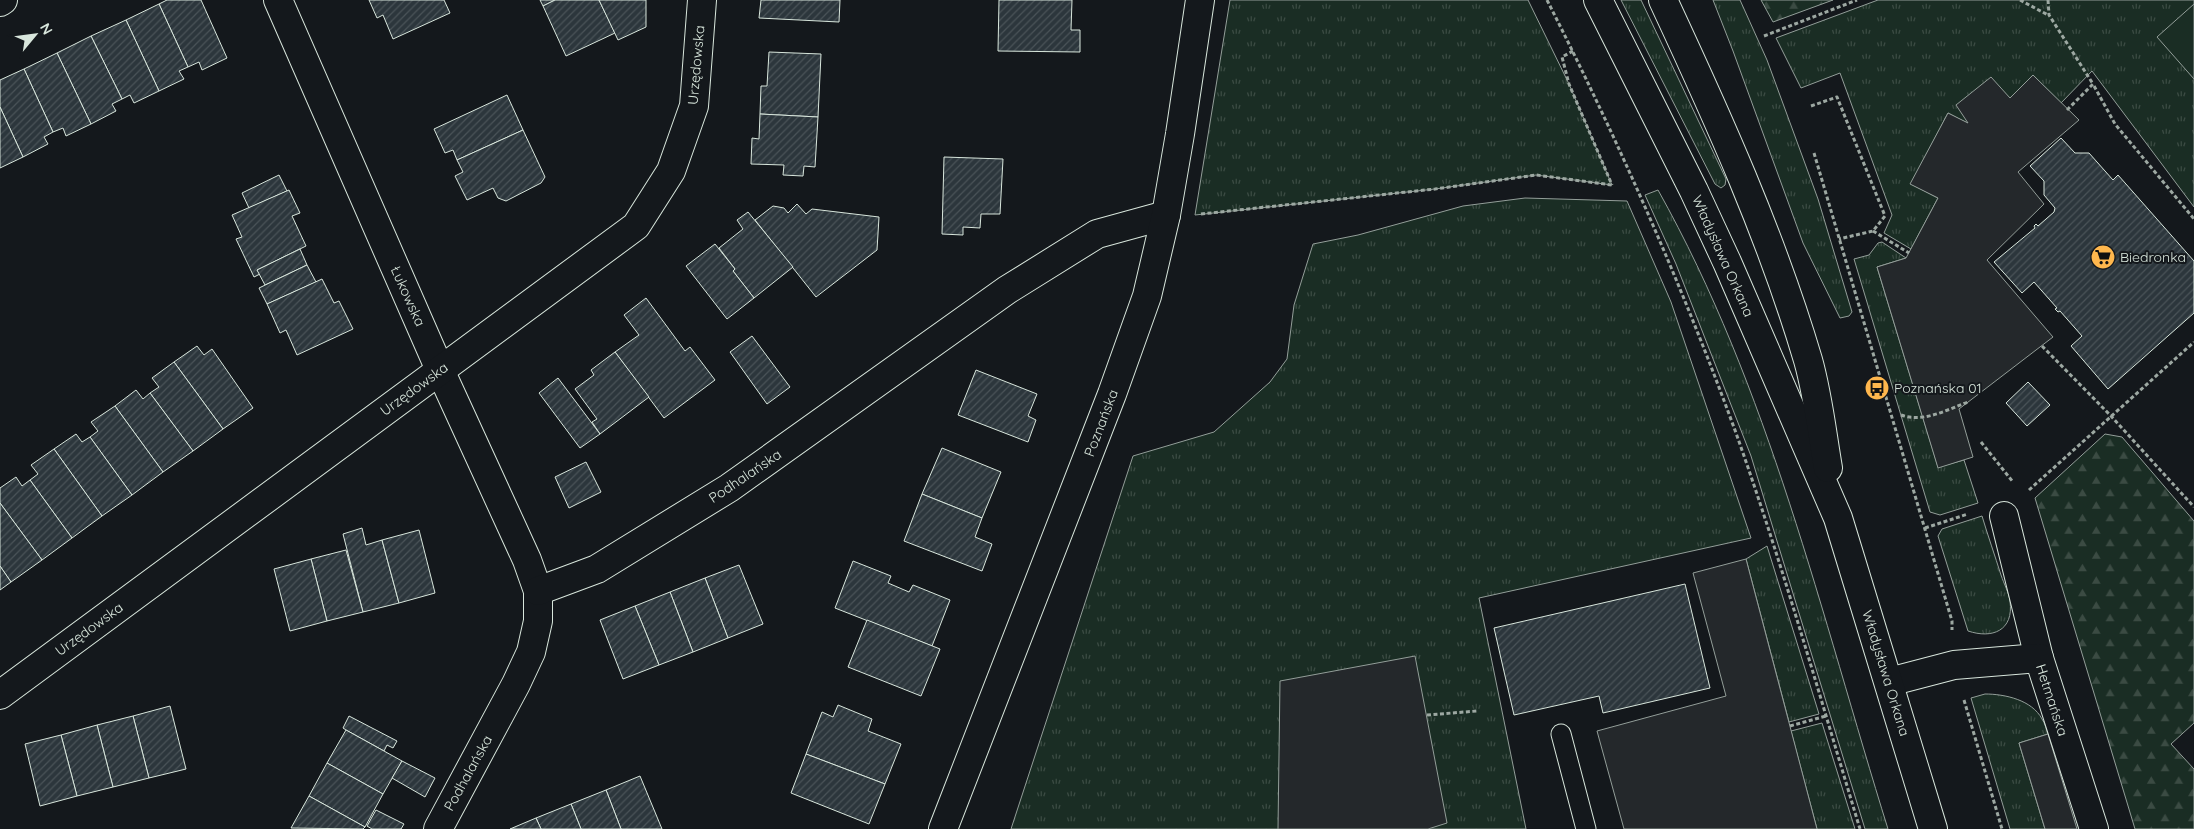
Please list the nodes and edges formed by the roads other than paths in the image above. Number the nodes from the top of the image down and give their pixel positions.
1 (4, 0) edge
2 (278, 0) edge
3 (702, 0) edge
4 (1200, 0) edge
5 (1598, 0) edge
6 (1663, 0) edge
7 (0, 2) edge
8 (1166, 215) junction
9 (440, 370) junction
10 (2004, 516) dead end
11 (1838, 518) junction
12 (538, 592) junction
13 (2039, 658) junction
14 (1888, 682) junction
15 (0, 695) edge
16 (1561, 734) dead end
17 (438, 829) edge
18 (943, 829) edge
19 (1586, 829) edge
20 (1933, 829) edge
21 (2094, 829) edge

1 - 7 street
2 - 9 street, Łukowska
3 - 9 street, Urzędowska
4 - 8 street, Poznańska
5 - 11 street, Władysława Orkana
6 - 11 street, Władysława Orkana
8 - 12 street, Podhalańska
8 - 18 street, Poznańska
9 - 12 street, Łukowska
9 - 15 street, Urzędowska
10 - 13 street
11 - 14 street, Władysława Orkana
12 - 17 street, Podhalańska
13 - 14 street, Hetmańska
13 - 21 street, Hetmańska
14 - 20 street, Władysława Orkana
16 - 19 lane

